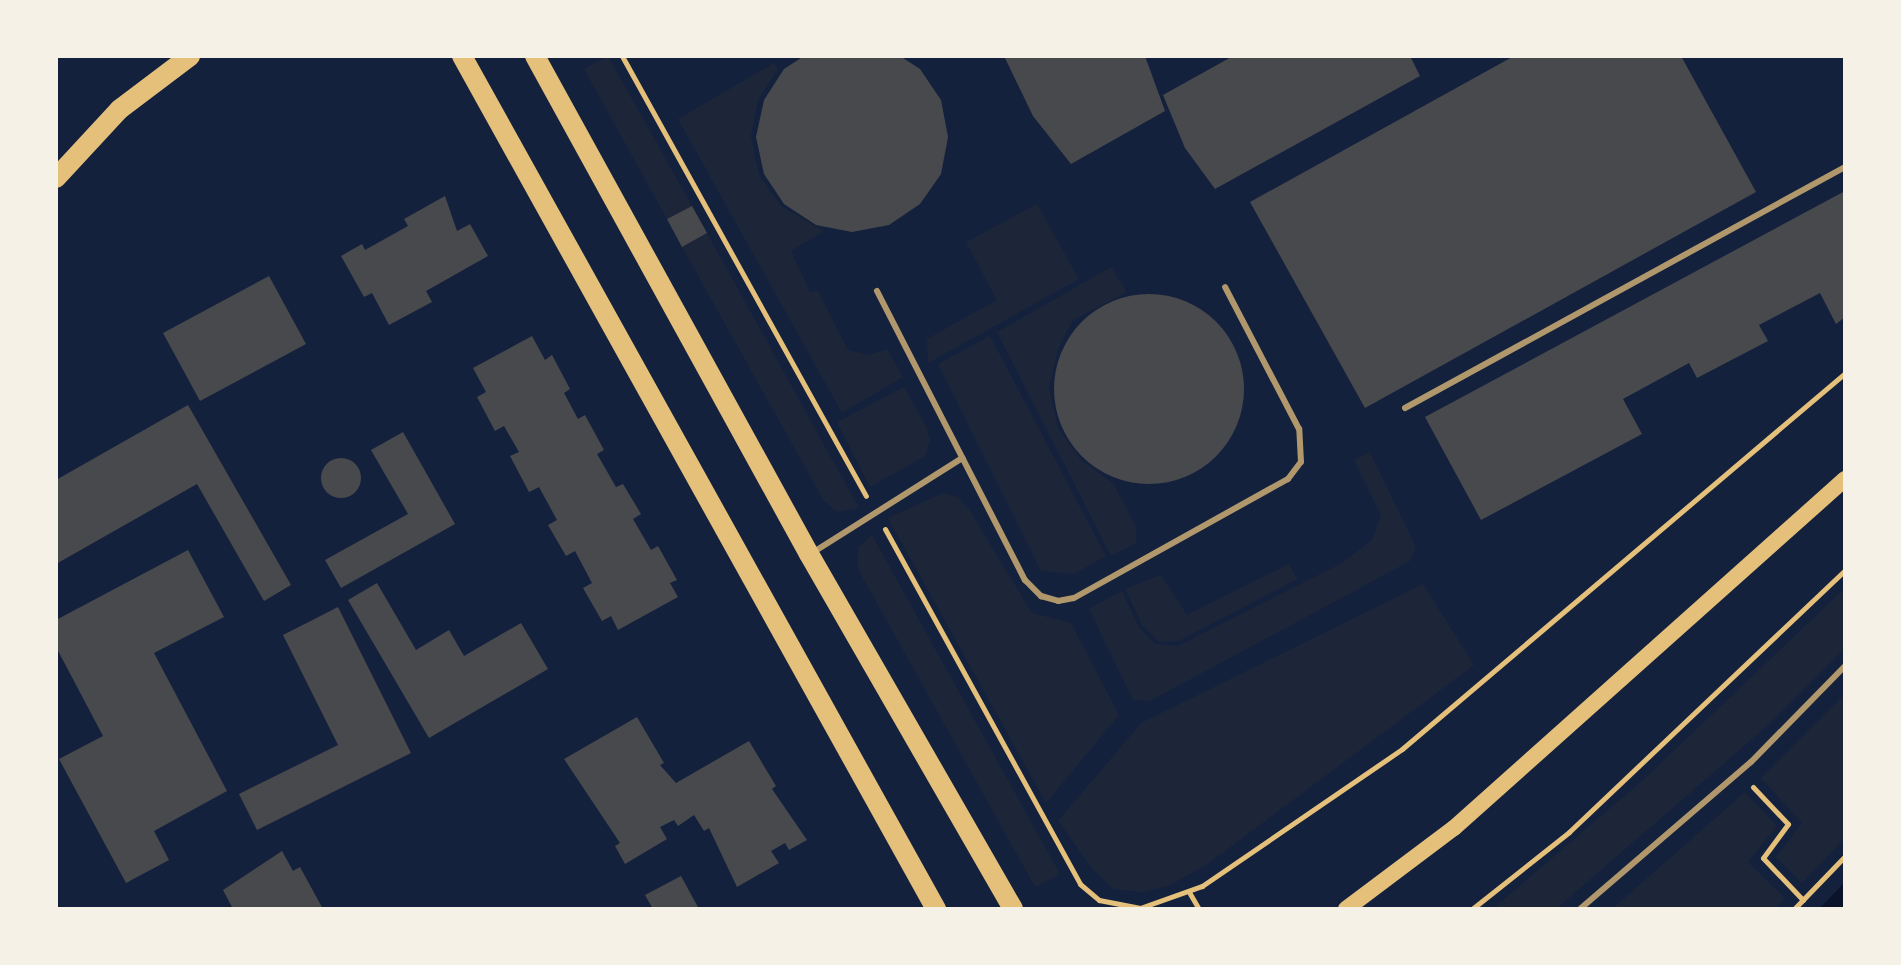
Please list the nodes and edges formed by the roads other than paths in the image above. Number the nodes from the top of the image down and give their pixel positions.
1 (190, 56) edge
2 (462, 56) edge
3 (535, 56) edge
4 (1845, 167) edge
5 (56, 178) edge
6 (1225, 287) dead end
7 (877, 291) dead end
8 (1405, 408) dead end
9 (962, 458) junction
10 (1845, 479) edge
11 (809, 554) junction
12 (1845, 666) edge
13 (936, 909) edge
14 (1013, 909) edge
15 (1346, 909) edge
16 (1580, 909) edge

1 - 5 main road
2 - 13 main road
3 - 11 main road
4 - 8 lane
6 - 9 lane
7 - 9 lane
9 - 11 lane
10 - 15 main road
11 - 14 main road
12 - 16 lane

